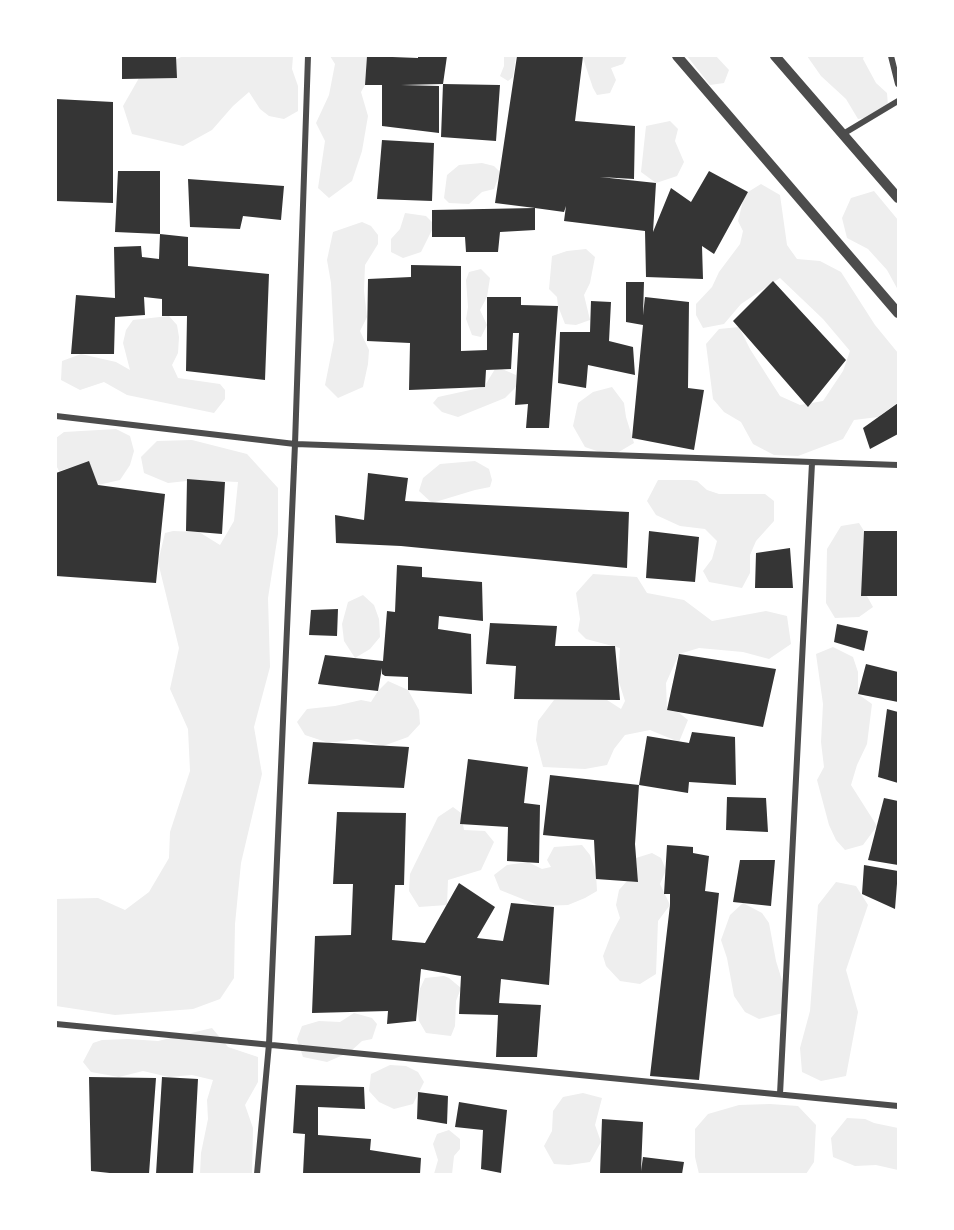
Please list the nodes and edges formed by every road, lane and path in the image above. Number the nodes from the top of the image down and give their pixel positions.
1 (308, 56) edge
2 (677, 56) edge
3 (775, 56) edge
4 (891, 56) edge
5 (898, 84) edge
6 (898, 101) edge
7 (843, 135) junction
8 (898, 198) edge
9 (898, 313) edge
10 (56, 416) edge
11 (295, 444) junction
12 (812, 463) junction
13 (898, 465) edge
14 (56, 1024) edge
15 (269, 1044) junction
16 (780, 1094) junction
17 (898, 1106) edge
18 (257, 1174) edge

1 - 11 street
2 - 9 street
3 - 7 street
4 - 5 street
6 - 7 street
7 - 8 street
10 - 11 street
11 - 12 street
11 - 15 street
12 - 13 street
12 - 16 street
14 - 15 street
15 - 16 street
15 - 18 street
16 - 17 street

